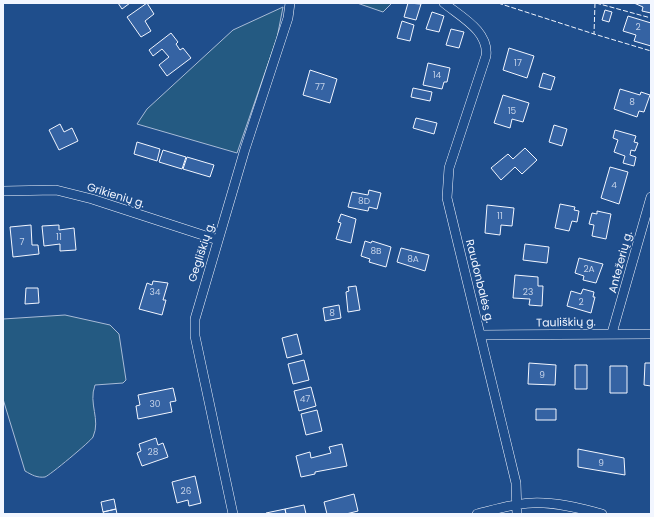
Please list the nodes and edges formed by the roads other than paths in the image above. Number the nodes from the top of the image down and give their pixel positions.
1 (290, 3) edge
2 (444, 3) edge
3 (3, 191) edge
4 (651, 197) edge
5 (218, 240) junction
6 (612, 333) junction
7 (651, 334) edge
8 (481, 335) junction
9 (517, 510) edge
10 (233, 514) edge
11 (477, 514) edge
12 (602, 514) edge

1 - 5 street, Gegliškių g.
2 - 8 street, Raudonbalės g.
3 - 5 street, Grikienių g.
4 - 6 street, Antežerių g.
5 - 10 street, Gegliškių g.
6 - 7 street, Tauliškių g.
6 - 8 street, Tauliškių g.
8 - 9 street, Raudonbalės g.
9 - 11 street
9 - 12 street

